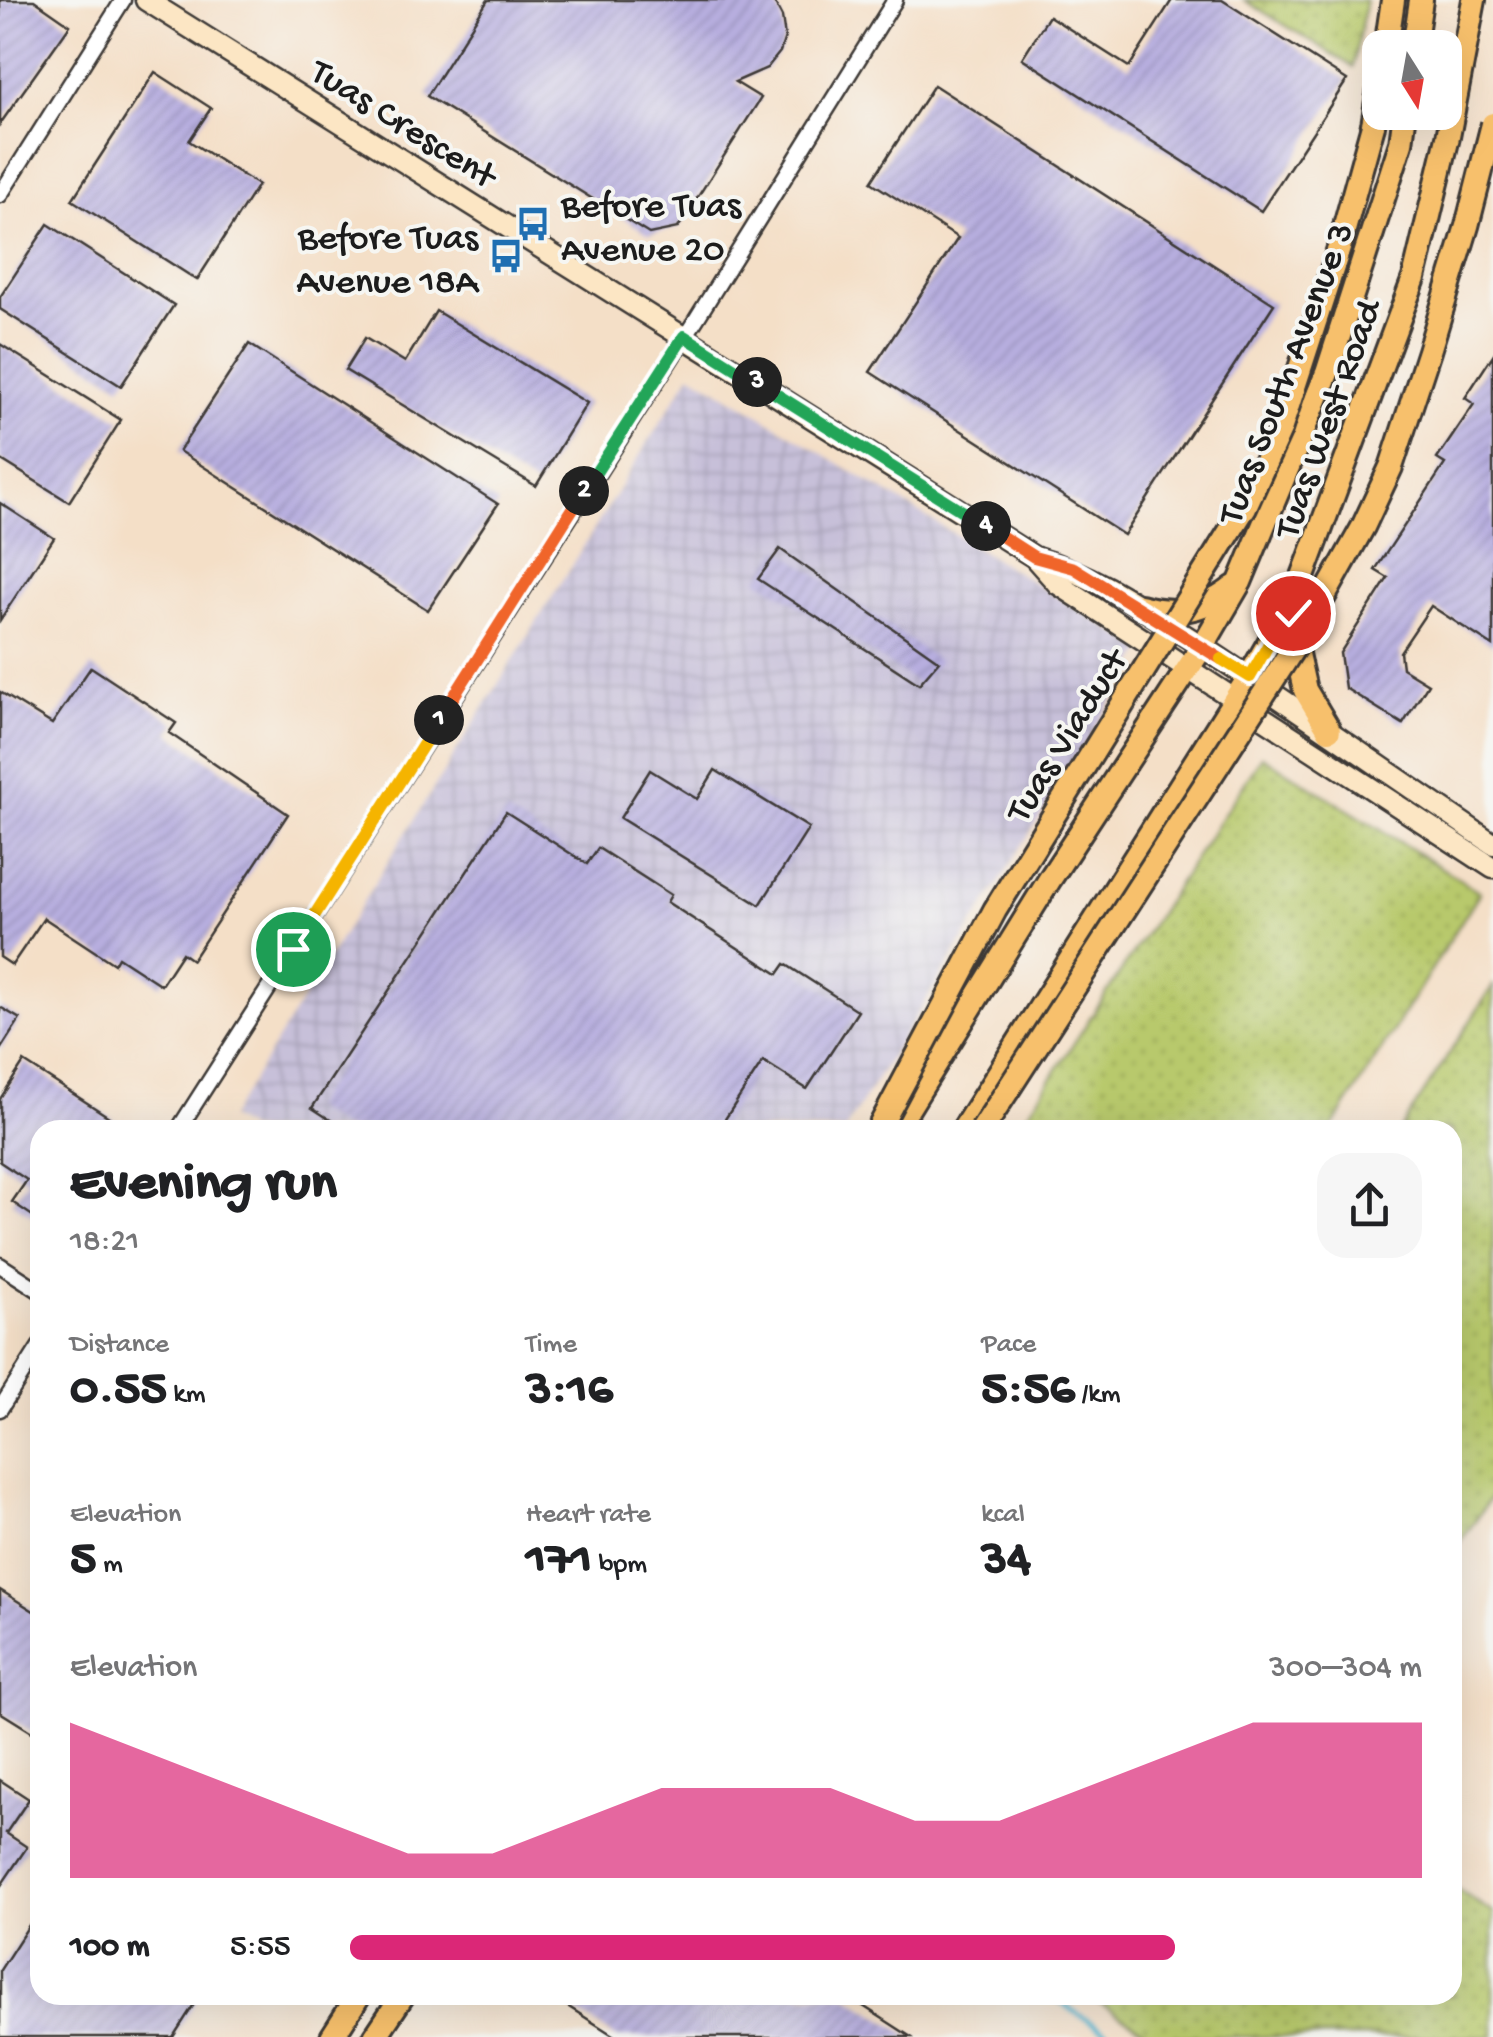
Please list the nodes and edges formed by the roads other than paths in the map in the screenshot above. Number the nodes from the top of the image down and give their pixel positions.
1 (122, 0) edge
2 (146, 0) edge
3 (895, 0) edge
4 (1393, 0) edge
5 (1421, 0) edge
6 (1474, 0) edge
7 (1389, 30) edge
8 (1417, 30) edge
9 (1493, 124) edge
10 (1373, 130) edge
11 (1402, 130) edge
12 (0, 195) edge
13 (684, 336) junction
14 (1034, 557) junction
15 (1240, 582) junction
16 (1295, 598) junction
17 (1140, 606) junction
18 (1202, 647) junction
19 (1188, 669) junction
20 (1250, 677) junction
21 (1234, 700) junction
22 (1329, 730) junction
23 (1493, 844) edge
24 (1493, 868) edge
25 (184, 1120) edge
26 (883, 1120) edge
27 (901, 1120) edge
28 (969, 1120) edge
29 (988, 1120) edge
30 (0, 1265) edge
31 (30, 1284) edge
32 (30, 1362) edge
33 (0, 1410) edge
34 (344, 2005) edge
35 (353, 2005) edge
36 (396, 2005) edge
37 (411, 2005) edge
38 (324, 2037) edge
39 (332, 2037) edge
40 (375, 2037) edge
41 (391, 2037) edge

1 - 12 street
2 - 13 street, Tuas Crescent
3 - 13 street
4 - 7 main road
5 - 8 main road
6 - 16 main road, Tuas West Road
9 - 29 main road, bridge
10 - 26 main road, Tuas Viaduct, bridge
11 - 15 main road, Tuas South Avenue 3
13 - 14 street, Tuas Crescent
13 - 25 street
14 - 17 street, Tuas Crescent
14 - 19 street, Tuas Crescent
15 - 17 main road
15 - 18 main road, Tuas South Avenue 3
16 - 20 main road, Tuas West Road
16 - 22 main road
17 - 18 street, Tuas Crescent
18 - 19 main road
18 - 20 street, Tuas Crescent
19 - 21 street, Tuas Crescent
19 - 27 main road
20 - 21 main road, Tuas West Road
20 - 22 street, Tuas Crescent
21 - 24 street, Tuas Crescent
21 - 28 main road, Tuas West Road
22 - 23 street, Tuas Crescent
30 - 31 street
32 - 33 street
34 - 38 main road
35 - 39 main road
36 - 40 main road
37 - 41 main road

